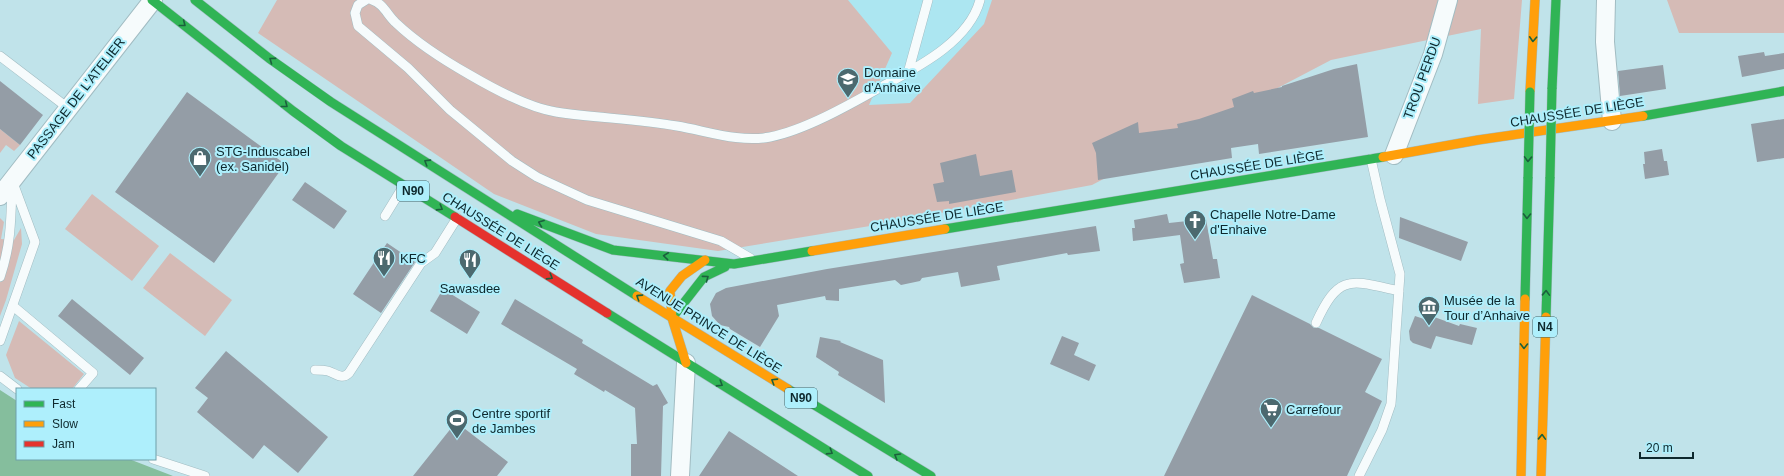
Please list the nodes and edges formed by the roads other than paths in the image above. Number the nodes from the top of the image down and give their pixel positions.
1 (153, 0) edge
2 (195, 0) edge
3 (366, 0) edge
4 (372, 0) edge
5 (928, 0) edge
6 (980, 0) edge
7 (1448, 0) edge
8 (1535, 0) edge
9 (1556, 0) edge
10 (1606, 0) edge
11 (0, 56) edge
12 (908, 72) junction
13 (1784, 91) edge
14 (68, 108) junction
15 (1612, 121) junction
16 (1394, 155) junction
17 (1371, 159) junction
18 (12, 180) junction
19 (404, 185) junction
20 (0, 196) edge
21 (496, 206) junction
22 (385, 216) dead end
23 (457, 218) junction
24 (705, 260) junction
25 (755, 260) junction
26 (734, 264) junction
27 (0, 277) edge
28 (1399, 291) junction
29 (13, 306) junction
30 (672, 318) junction
31 (1316, 323) dead end
32 (0, 341) edge
33 (686, 363) junction
34 (315, 370) dead end
35 (0, 376) edge
36 (16, 388) edge
37 (80, 388) edge
38 (156, 460) edge
39 (205, 476) edge
40 (680, 476) edge
41 (868, 476) edge
42 (931, 476) edge
43 (1359, 476) edge
44 (1521, 476) edge
45 (1541, 476) edge

1 - 14 street, PASSAGE DE L'ATELIER
1 -> 19 main road, CHAUSSÉE DE LIÈGE / N90
21 -> 2 main road, CHAUSSÉE DE LIÈGE / N90
3 - 25 lane
4 - 12 lane
5 - 12 lane
6 - 12 lane
7 - 16 street, TROU PERDU
8 -> 44 main road, N4, bridge
45 -> 9 main road, N4, bridge
10 - 15 street
11 - 14 lane
13 - 15 main road, CHAUSSÉE DE LIÈGE
14 - 18 street, PASSAGE DE L'ATELIER
15 - 16 main road, CHAUSSÉE DE LIÈGE
16 - 17 main road, CHAUSSÉE DE LIÈGE
17 - 25 main road, CHAUSSÉE DE LIÈGE
17 - 28 lane
18 - 20 street, PASSAGE DE L'ATELIER
18 - 27 lane
18 - 29 lane
19 - 22 lane
19 -> 23 main road, CHAUSSÉE DE LIÈGE / N90
24 -> 21 main road, CHAUSSÉE DE LIÈGE
30 -> 21 main road, AVENUE PRINCE DE LIÈGE / N90
23 -> 33 main road, CHAUSSÉE DE LIÈGE / N90
23 - 34 lane
24 - 26 main road, CHAUSSÉE DE LIÈGE
24 - 30 main road
25 - 26 main road, CHAUSSÉE DE LIÈGE
30 -> 26 main road, CHAUSSÉE DE LIÈGE
28 - 31 lane
28 - 43 lane
29 - 32 lane
29 - 37 lane
30 - 33 main road
42 -> 30 main road, AVENUE PRINCE DE LIÈGE / N90
33 - 40 street
33 -> 41 main road, N90
35 - 36 lane
38 - 39 lane

